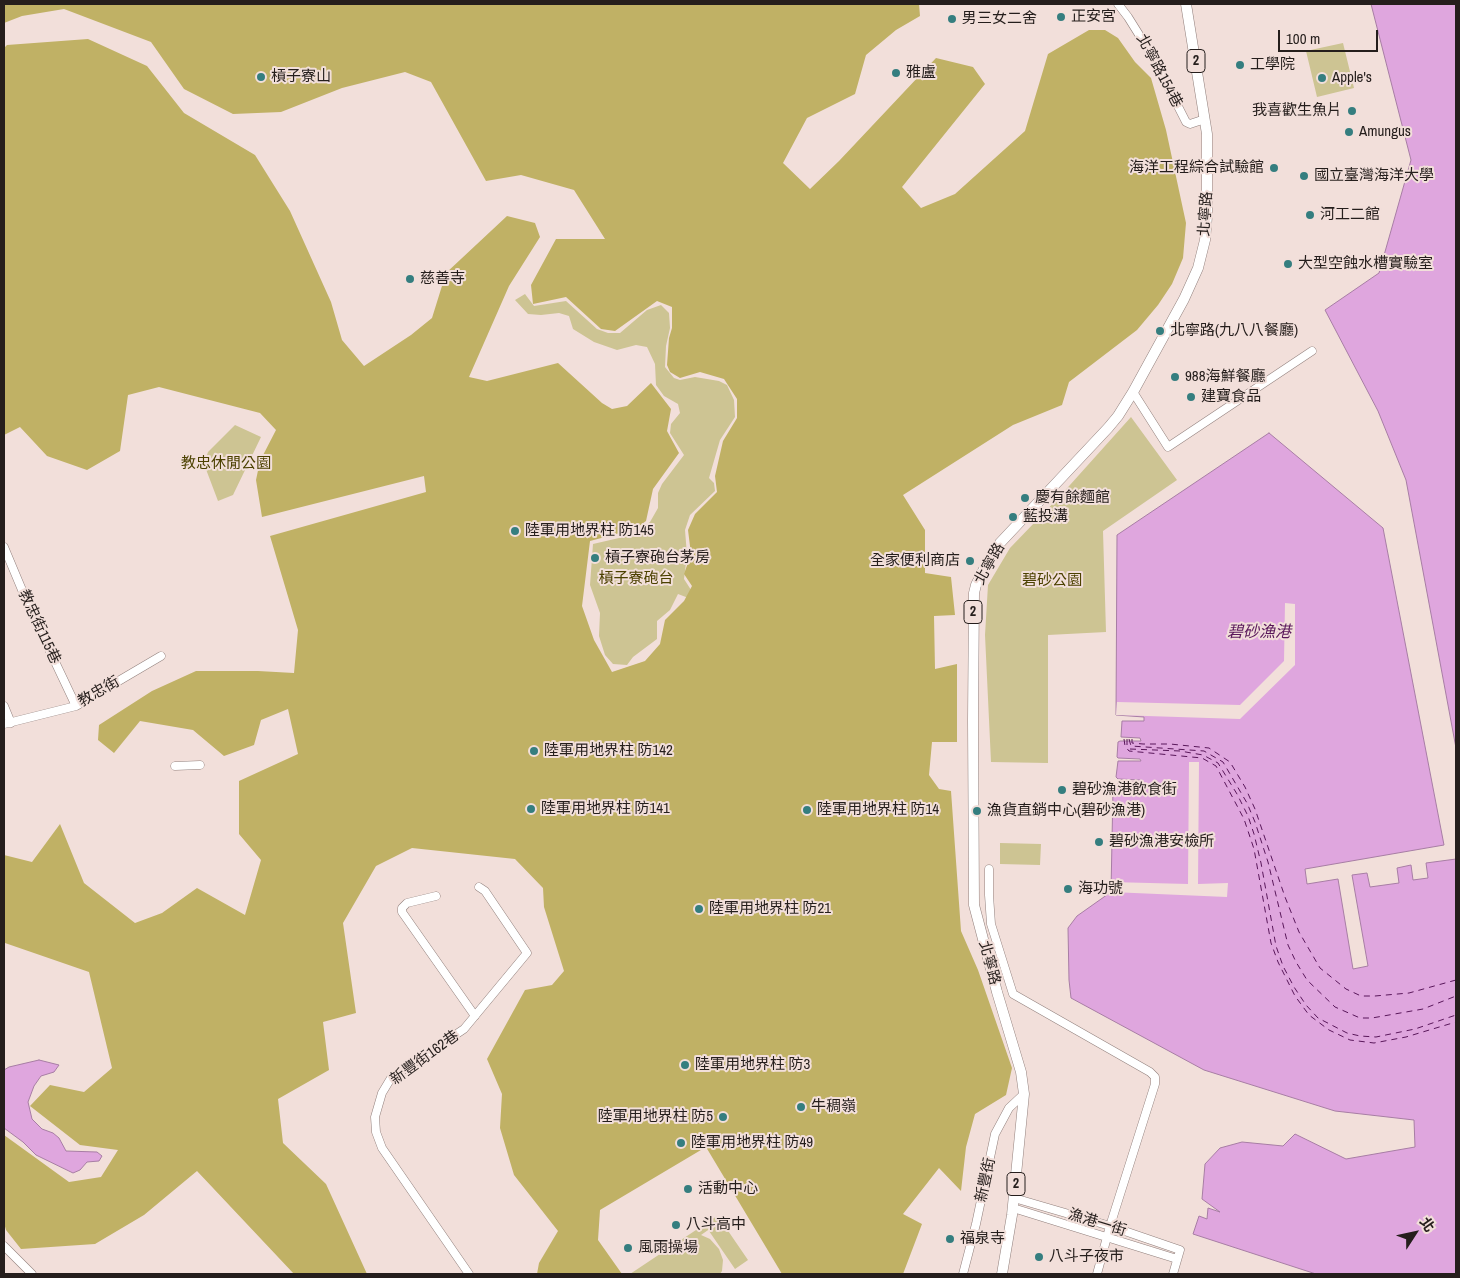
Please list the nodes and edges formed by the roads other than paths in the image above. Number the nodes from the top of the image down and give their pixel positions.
1 (1118, 4) edge
2 (1186, 4) edge
3 (1205, 119) junction
4 (1312, 351) dead end
5 (1133, 392) junction
6 (4, 547) edge
7 (161, 656) dead end
8 (4, 706) edge
9 (76, 706) junction
10 (8, 723) edge
11 (175, 766) dead end
12 (200, 766) dead end
13 (989, 869) dead end
14 (479, 887) dead end
15 (436, 896) dead end
16 (475, 1016) junction
17 (1024, 1094) junction
18 (1014, 1203) junction
19 (1110, 1226) junction
20 (1108, 1238) junction
21 (4, 1246) edge
22 (1177, 1259) junction
23 (32, 1274) edge
24 (470, 1274) edge
25 (962, 1274) edge
26 (1002, 1274) edge
27 (1097, 1274) edge
28 (1173, 1274) edge

1 - 3 street, 北寧路154巷
2 - 3 main road, 北寧路 / 2
3 - 5 main road, 北寧路 / 2
4 - 5 street
5 - 17 main road, 北寧路 / 2
6 - 9 street, 教忠街115巷
7 - 9 street, 教忠街
8 - 10 street
9 - 10 street, 教忠街
11 - 12 street
13 - 19 street
14 - 16 street, 新豐街162巷
15 - 16 street
16 - 24 street, 新豐街162巷
17 - 18 main road, 北寧路 / 2
17 - 25 street, 新豐街
18 - 19 street, 漁港一街
18 - 20 street, 漁港一街
18 - 26 main road, 北寧路 / 2
19 - 20 street
19 - 22 street, 漁港一街
20 - 22 street, 漁港一街
20 - 27 street
21 - 23 street
22 - 28 street

